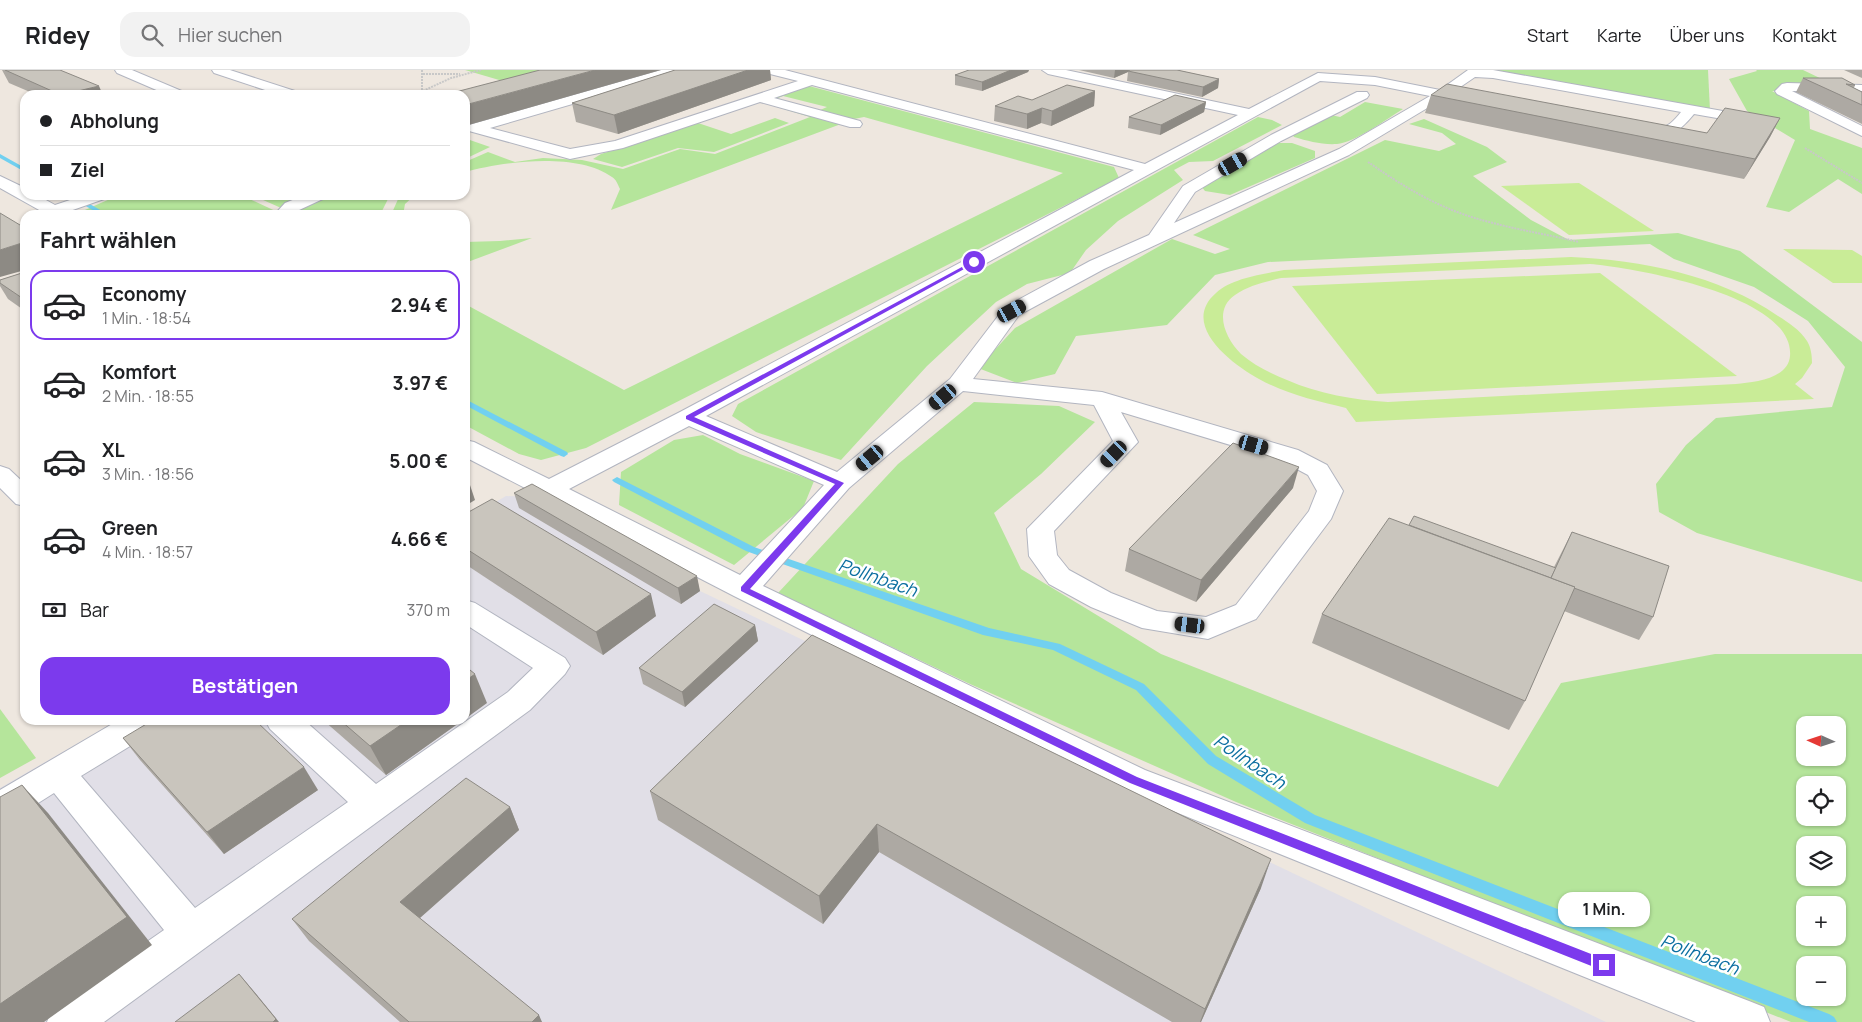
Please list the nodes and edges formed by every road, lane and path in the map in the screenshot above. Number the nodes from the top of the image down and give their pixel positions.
1 (148, 70) edge
2 (218, 70) edge
3 (422, 70) edge
4 (481, 70) edge
5 (674, 70) edge
6 (770, 70) edge
7 (1048, 70) edge
8 (126, 72) edge
9 (1486, 72) edge
10 (423, 74) junction
11 (468, 74) junction
12 (1829, 74) dead end
13 (811, 81) junction
14 (1861, 88) edge
15 (167, 90) edge
16 (278, 90) edge
17 (423, 90) joint
18 (1442, 94) junction
19 (1362, 95) dead end
20 (760, 98) junction
21 (1491, 103) edge
22 (1691, 109) junction
23 (1250, 113) junction
24 (1767, 122) edge
25 (855, 124) dead end
26 (470, 129) edge
27 (1627, 129) edge
28 (1862, 132) edge
29 (1805, 148) dead end
30 (1344, 152) junction
31 (1146, 169) junction
32 (0, 181) edge
33 (1862, 183) edge
34 (20, 192) edge
35 (34, 200) edge
36 (88, 200) edge
37 (306, 200) edge
38 (52, 210) edge
39 (64, 210) edge
40 (287, 210) edge
41 (1155, 238) junction
42 (1579, 242) dead end
43 (958, 384) junction
44 (1102, 399) junction
45 (688, 417) junction
46 (470, 450) edge
47 (0, 474) edge
48 (840, 483) junction
49 (548, 490) junction
50 (20, 493) edge
51 (753, 580) junction
52 (470, 613) edge
53 (138, 725) edge
54 (287, 725) edge
55 (58, 773) junction
56 (374, 804) junction
57 (0, 808) edge
58 (192, 934) junction
59 (68, 1022) edge
60 (1749, 1022) edge

1 - 8 street
2 - 16 street
3 - 10 path
4 - 11 path
5 - 26 street
6 - 13 street
7 - 23 street
8 - 15 street
9 - 18 street
9 - 22 street
10 - 11 path
10 - 17 path
11 - 17 path
12 - 14 street
13 - 20 street
13 - 31 street
14 - 28 street
18 - 21 street
18 - 23 street
18 - 30 street
19 - 41 street
20 - 25 street
20 - 26 street
22 - 24 street
22 - 27 street
23 - 31 street
29 - 33 path
30 - 41 street
30 - 42 path
31 - 45 street
32 - 34 street
35 - 38 street
36 - 39 street
37 - 40 street
41 - 43 street
43 - 44 street
43 - 48 street
44 - 44 street
45 - 48 street
45 - 49 street
46 - 49 street
47 - 50 street
48 - 51 street
49 - 51 street
51 - 60 street
52 - 56 street
53 - 55 street
54 - 56 street
55 - 57 street
55 - 58 street
56 - 58 street
58 - 59 street

